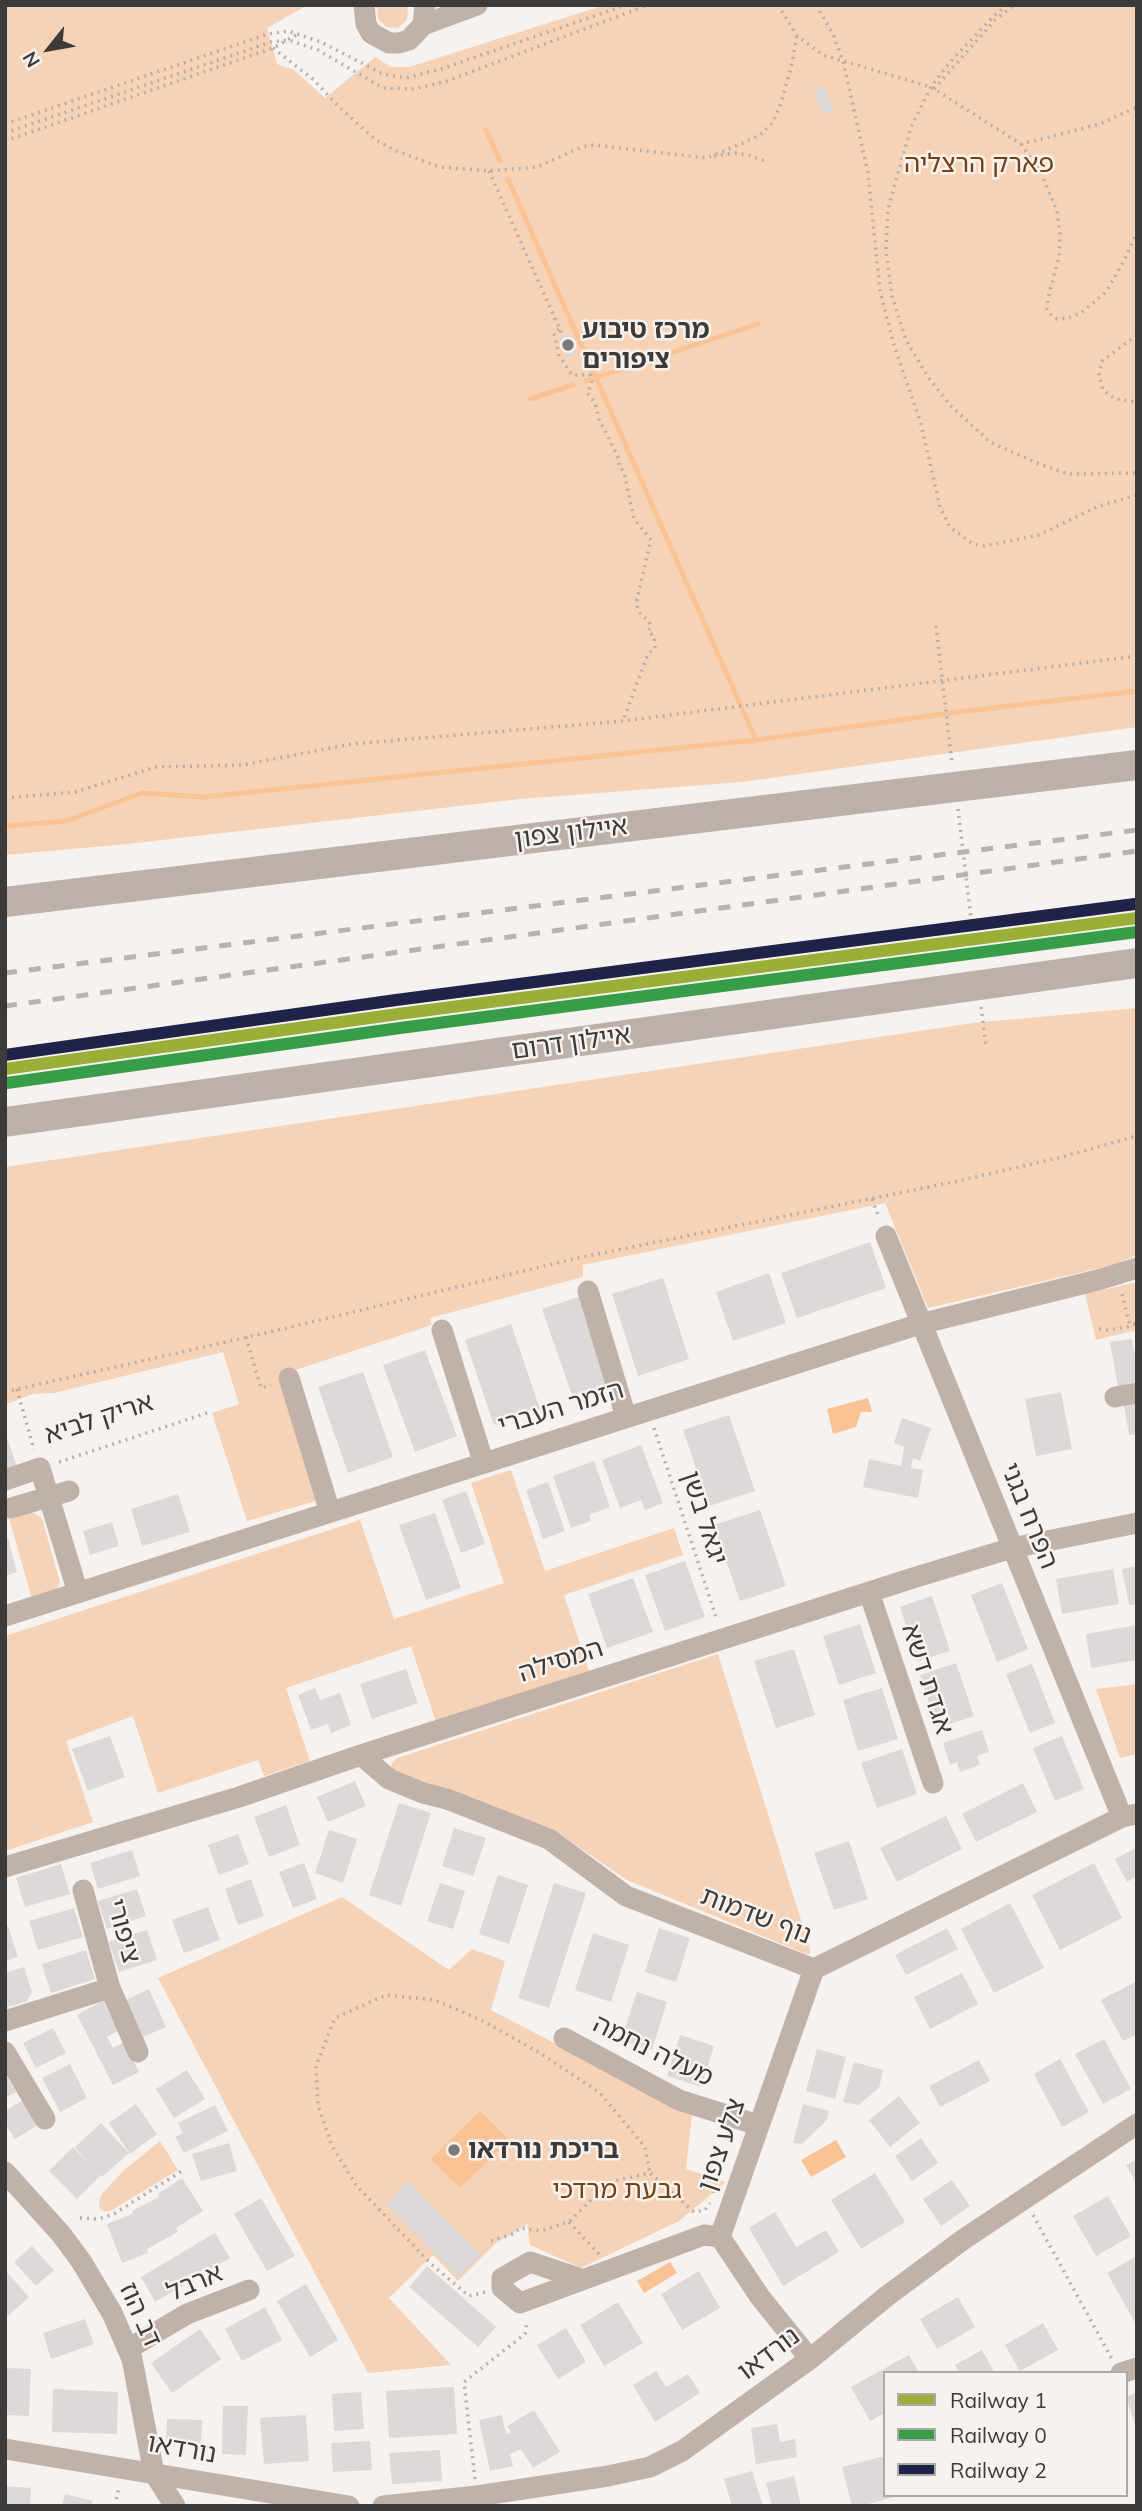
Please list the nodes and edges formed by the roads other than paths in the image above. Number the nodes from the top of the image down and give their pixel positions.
1 (477, 5) edge
2 (363, 8) edge
3 (424, 15) edge
4 (1137, 765) edge
5 (5, 902) edge
6 (1137, 964) edge
7 (5, 1122) edge
8 (886, 1236) dead end
9 (1127, 1272) edge
10 (588, 1291) dead end
11 (920, 1324) junction
12 (442, 1330) dead end
13 (289, 1378) road end
14 (1137, 1393) edge
15 (1115, 1397) dead end
16 (626, 1417) junction
17 (483, 1461) junction
18 (5, 1480) edge
19 (59, 1494) junction
20 (11, 1508) dead end
21 (330, 1511) junction
22 (1137, 1523) edge
23 (1012, 1548) junction
24 (869, 1592) junction
25 (78, 1593) junction
26 (5, 1616) edge
27 (361, 1755) junction
28 (933, 1783) dead end
29 (1129, 1815) edge
30 (5, 1867) edge
31 (83, 1890) dead end
32 (814, 1969) junction
33 (110, 1988) junction
34 (5, 2021) edge
35 (564, 2038) dead end
36 (5, 2052) edge
37 (138, 2052) dead end
38 (46, 2119) dead end
39 (1137, 2124) edge
40 (758, 2125) junction
41 (5, 2172) edge
42 (720, 2237) junction
43 (581, 2279) junction
44 (249, 2290) dead end
45 (128, 2349) junction
46 (810, 2359) junction
47 (1117, 2367) edge
48 (1137, 2368) edge
49 (5, 2449) edge
50 (154, 2473) junction
51 (175, 2506) edge
52 (349, 2506) edge
53 (383, 2506) edge

1 - 3 street
2 - 3 street
4 - 5 highway, איילון צפון
6 - 7 highway, איילון דרום
8 - 11 street, הפרח בגני
9 - 11 street, הזמר העברי
10 - 16 street
11 - 16 street, הזמר העברי
11 - 23 street, הפרח בגני
12 - 17 street
13 - 21 street
14 - 15 street
16 - 17 street, הזמר העברי
17 - 21 street, הזמר העברי
18 - 19 street, אריק לביא
19 - 20 street
19 - 25 street
21 - 25 street, הזמר העברי
22 - 23 street, המסילה
23 - 24 street, המסילה
23 - 29 street, הפרח בגני
24 - 27 street, המסילה
24 - 28 street, אגדת דשא
25 - 26 street, הזמר העברי
27 - 30 street, המסילה
27 - 32 street, נוף שדמות
29 - 32 street, נוף שדמות
31 - 33 street, ציפורי
32 - 40 street, צלע צפון
33 - 34 street, ציפורי
33 - 37 street, ציפורי
35 - 40 street, מעלה נחמה
36 - 38 street
39 - 46 street, נורדאו
40 - 42 street, צלע צפון
41 - 45 street, דב הוז
42 - 43 street
42 - 46 street
43 - 43 street
44 - 45 street, ארבל
45 - 50 street, דב הוז
46 - 53 street, נורדאו
47 - 48 street
49 - 50 street, נורדאו
50 - 51 street, דב הוז
50 - 52 street, נורדאו

